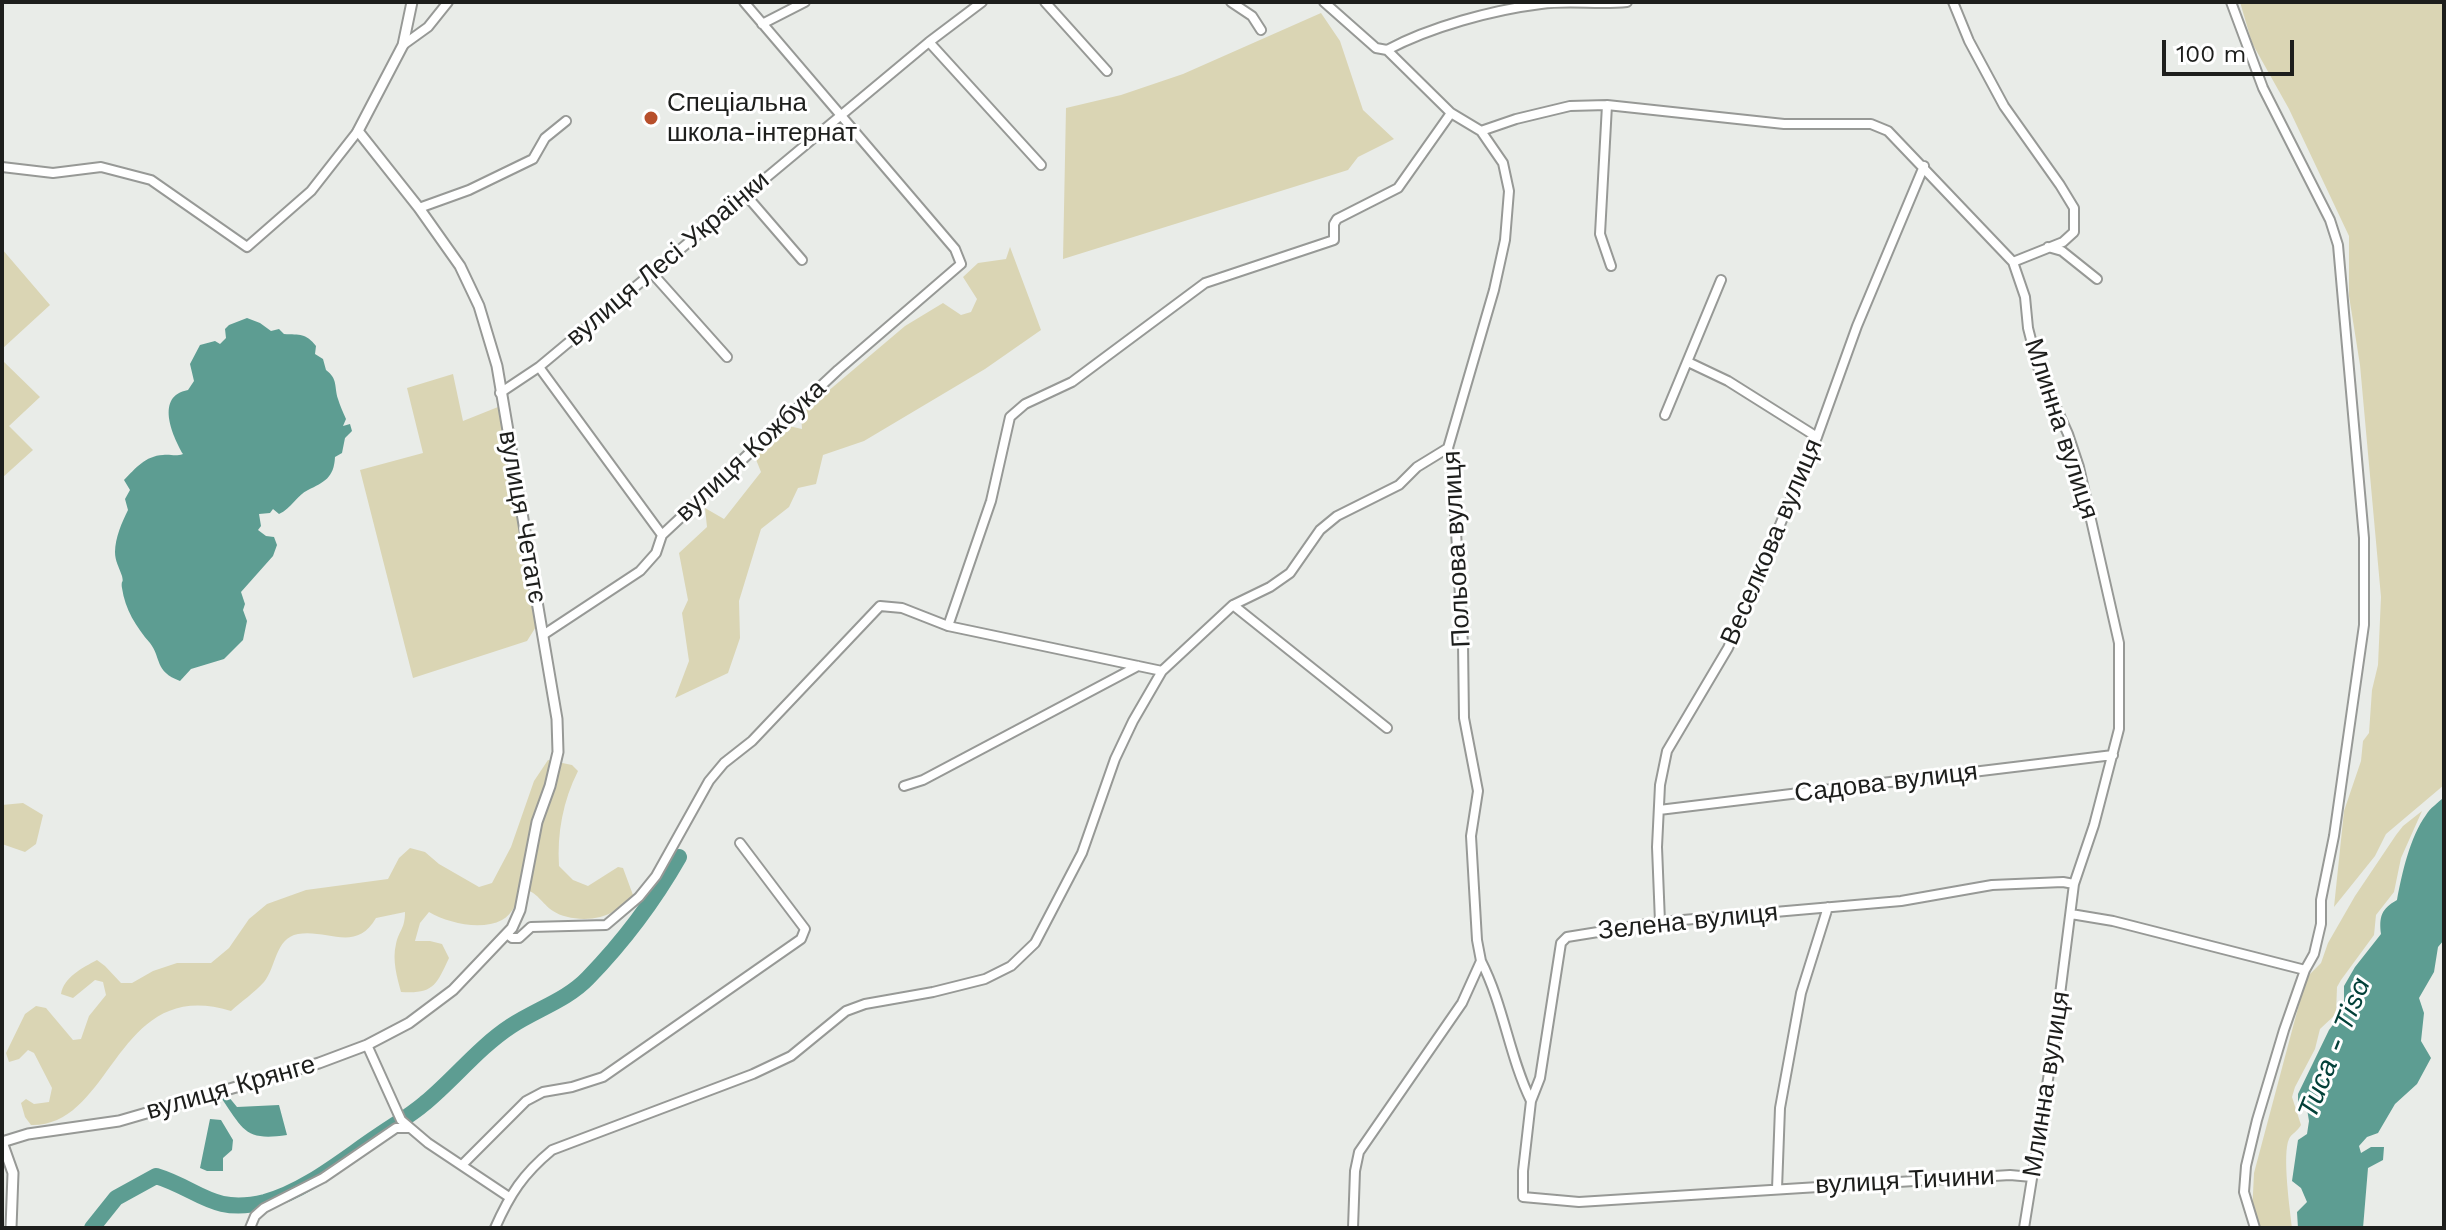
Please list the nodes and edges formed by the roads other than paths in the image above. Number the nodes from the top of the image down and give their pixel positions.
1 (412, 2) edge
2 (448, 2) edge
3 (744, 2) edge
4 (805, 2) edge
5 (982, 2) edge
6 (1045, 2) edge
7 (1231, 2) edge
8 (1324, 2) edge
9 (1482, 2) edge
10 (1574, 2) edge
11 (1627, 2) edge
12 (1953, 2) edge
13 (2231, 2) edge
14 (1485, 15) junction
15 (762, 24) junction
16 (1261, 30) dead end
17 (929, 42) junction
18 (403, 45) junction
19 (1387, 50) junction
20 (1107, 71) dead end
21 (1607, 105) junction
22 (1451, 113) junction
23 (839, 116) junction
24 (566, 121) dead end
25 (358, 131) junction
26 (1481, 131) junction
27 (1041, 165) dead end
28 (1924, 166) junction
29 (2, 167) edge
30 (745, 194) junction
31 (419, 208) junction
32 (2047, 247) junction
33 (802, 260) dead end
34 (2013, 262) junction
35 (1611, 266) dead end
36 (652, 273) junction
37 (2097, 279) dead end
38 (1721, 280) dead end
39 (727, 357) dead end
40 (1688, 362) junction
41 (539, 367) junction
42 (500, 393) junction
43 (1665, 415) dead end
44 (1817, 437) junction
45 (1448, 448) junction
46 (662, 535) junction
47 (1233, 605) junction
48 (948, 626) junction
49 (543, 635) junction
50 (1138, 666) junction
51 (1162, 671) junction
52 (1387, 728) dead end
53 (2113, 755) junction
54 (904, 786) dead end
55 (1659, 810) junction
56 (740, 843) dead end
57 (2074, 884) junction
58 (1828, 907) junction
59 (2071, 914) junction
60 (1660, 922) junction
61 (507, 934) junction
62 (1481, 961) junction
63 (2305, 970) junction
64 (367, 1045) junction
65 (1531, 1101) junction
66 (410, 1128) junction
67 (2, 1142) edge
68 (462, 1165) junction
69 (2032, 1177) junction
70 (1777, 1189) junction
71 (509, 1197) junction
72 (1523, 1197) joint
73 (11, 1228) edge
74 (250, 1228) edge
75 (495, 1228) edge
76 (1353, 1228) edge
77 (2024, 1228) edge
78 (2255, 1228) edge

1 - 18 street
2 - 18 street
3 - 15 street
4 - 15 street
5 - 17 street, вулиця Лесі Українки
6 - 20 street
7 - 16 street
8 - 19 street, Польова вулиця
9 - 14 street
10 - 11 street
10 - 14 street
12 - 32 street
13 - 63 street
14 - 19 street
15 - 23 street
17 - 23 street, вулиця Лесі Українки
17 - 27 street
18 - 25 street
19 - 22 street, Польова вулиця
21 - 26 street, Млинна вулиця
21 - 28 street, Млинна вулиця
21 - 35 street
22 - 26 street, Польова вулиця
22 - 48 street
23 - 30 street, вулиця Лесі Українки
23 - 46 street, вулиця Кожбука
24 - 31 street
25 - 29 street
25 - 31 street, вулиця Четатє
26 - 45 street, Польова вулиця
28 - 34 street, Млинна вулиця
28 - 44 street, Веселкова вулиця
30 - 33 street
30 - 36 street, вулиця Лесі Українки
31 - 42 street, вулиця Четатє
32 - 34 street
32 - 37 street
34 - 53 street, Млинна вулиця
36 - 39 street
36 - 41 street, вулиця Лесі Українки
38 - 40 street
40 - 43 street
40 - 44 street
41 - 42 street, вулиця Лесі Українки
41 - 46 street
42 - 49 street, вулиця Четатє
44 - 55 street, Веселкова вулиця
45 - 47 street
45 - 62 street, Польова вулиця
46 - 49 street, вулиця Кожбука
47 - 51 street
47 - 52 street
48 - 50 street
48 - 61 street
49 - 61 street, вулиця Четатє
50 - 51 street
50 - 54 street
51 - 71 street
53 - 55 street, Садова вулиця
53 - 57 street, Млинна вулиця
55 - 60 street, Веселкова вулиця
56 - 68 street
57 - 58 street, Зелена вулиця
57 - 59 street, Млинна вулиця
58 - 60 street, Зелена вулиця
58 - 70 street, вулиця Тичини
59 - 63 street
59 - 69 street, Млинна вулиця
60 - 65 street, Зелена вулиця
61 - 64 street, вулиця Крянге
62 - 65 street, Польова вулиця
62 - 76 street
63 - 78 street
64 - 66 street
64 - 67 street, вулиця Крянге
65 - 72 street, Зелена вулиця
66 - 68 street
66 - 74 street
67 - 73 street, вулиця Крянге
68 - 71 street
69 - 70 street, вулиця Тичини
69 - 77 street, Млинна вулиця
70 - 72 street, вулиця Тичини
71 - 75 street

